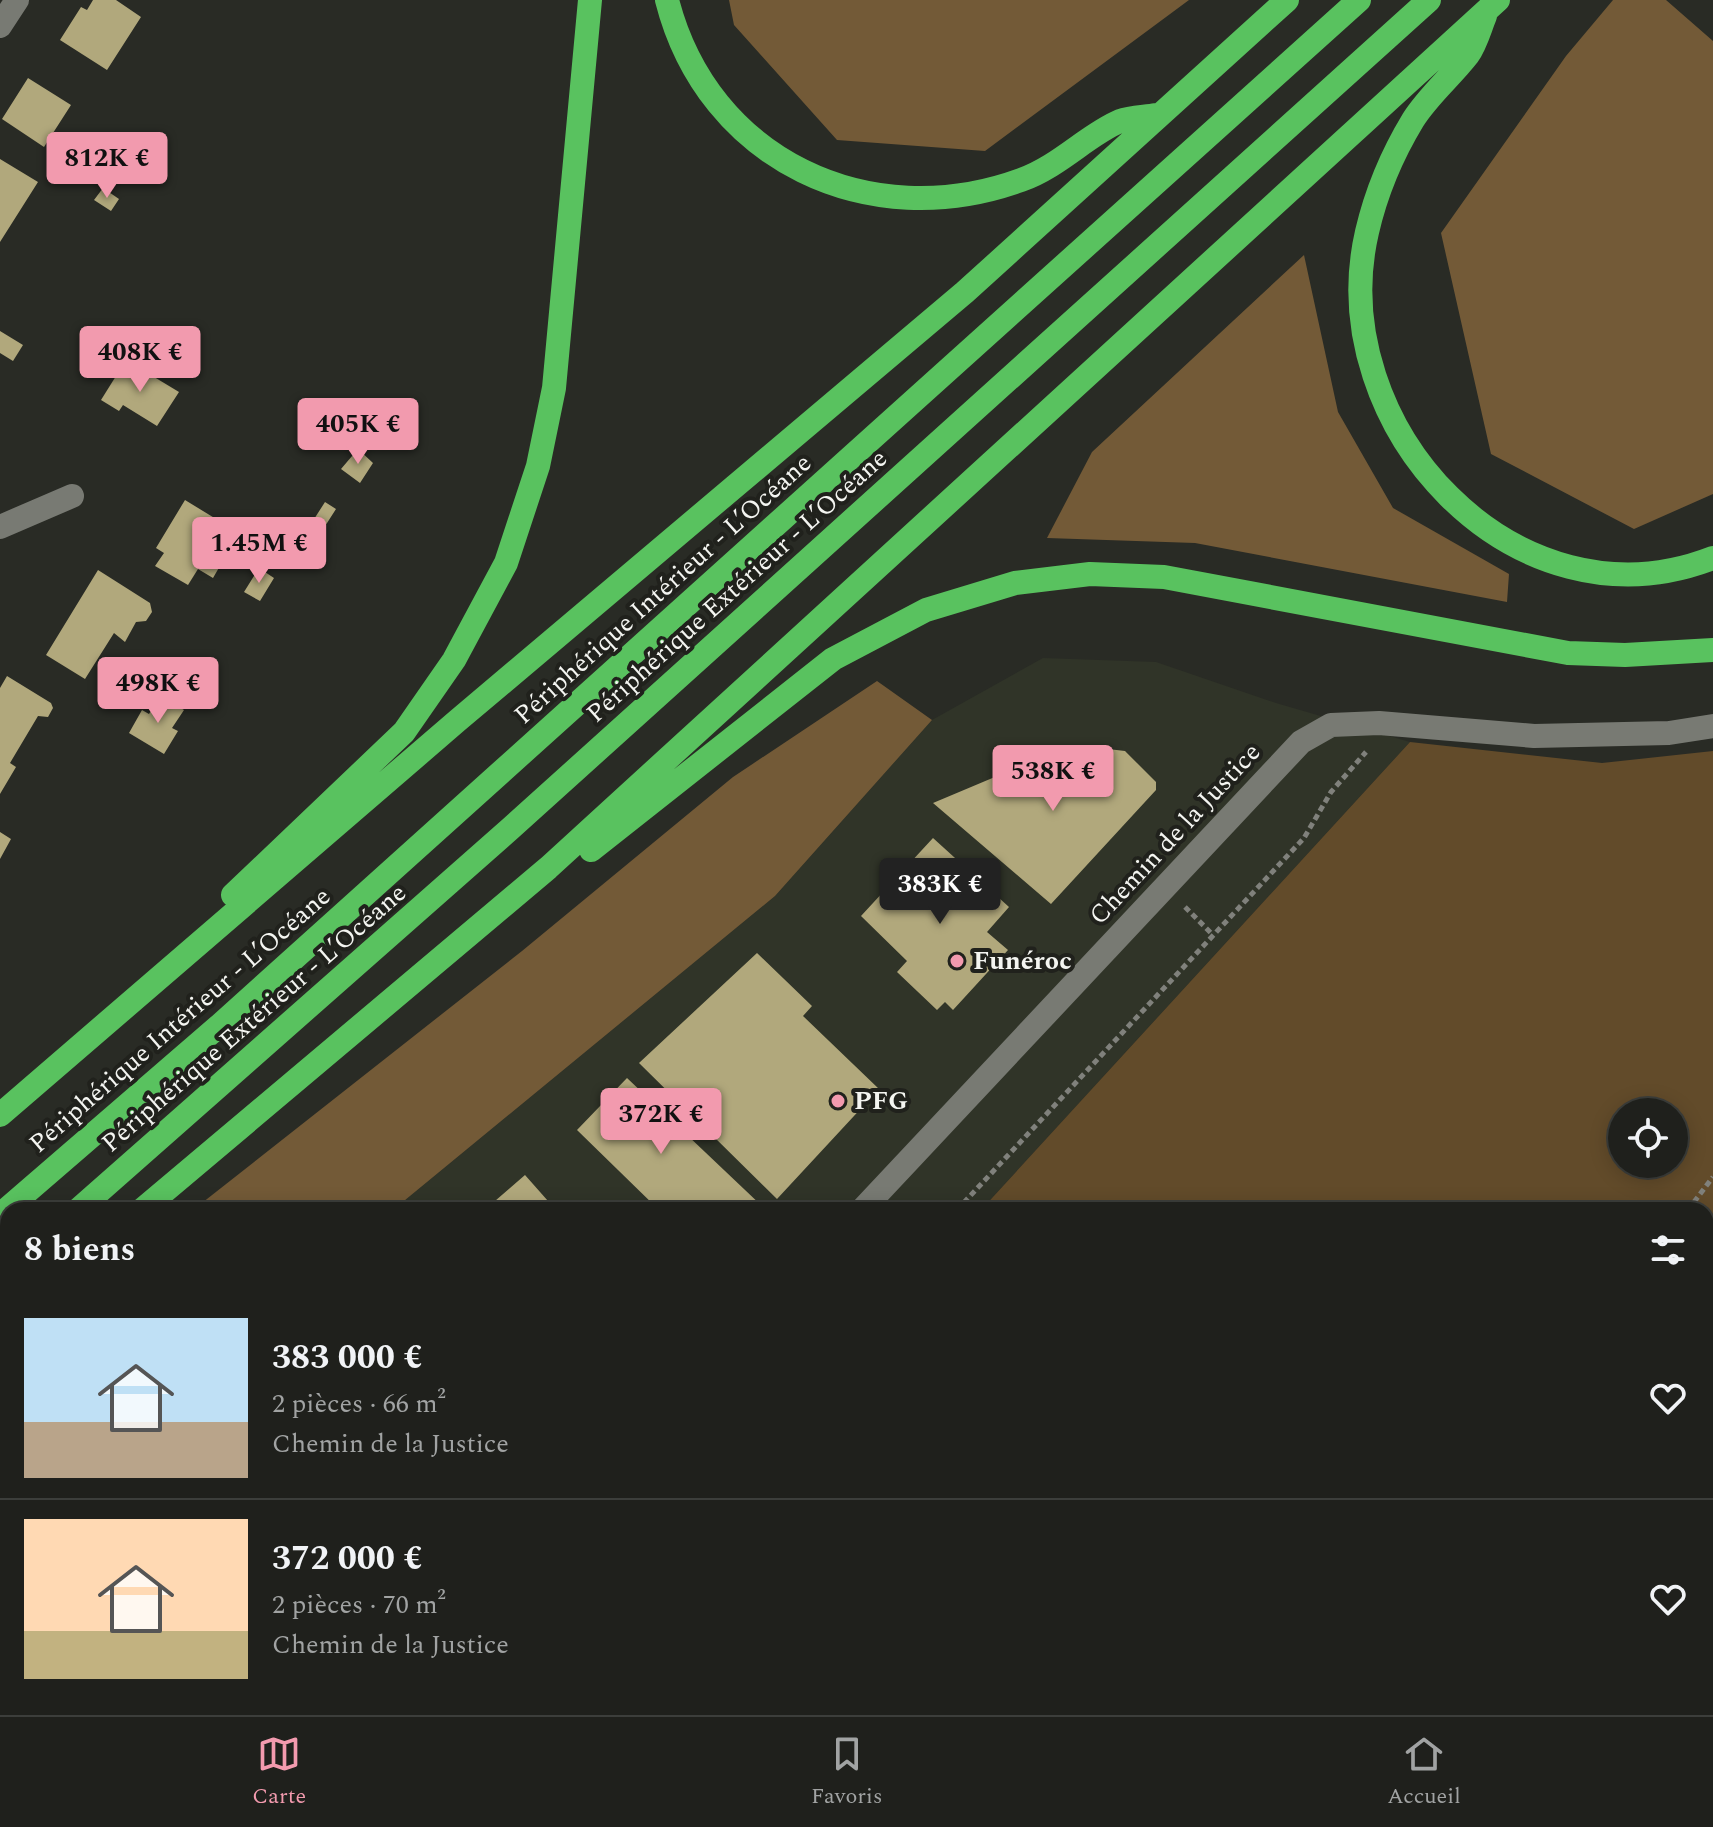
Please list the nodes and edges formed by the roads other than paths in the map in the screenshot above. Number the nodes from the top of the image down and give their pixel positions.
1 (17, 0) edge
2 (590, 0) edge
3 (667, 0) edge
4 (1287, 0) edge
5 (1359, 0) edge
6 (1429, 0) edge
7 (1493, 5) edge
8 (0, 26) edge
9 (1156, 115) junction
10 (72, 496) dead end
11 (0, 527) edge
12 (1713, 558) edge
13 (1713, 650) edge
14 (1713, 726) edge
15 (548, 868) junction
16 (215, 929) junction
17 (0, 1115) edge
18 (15, 1202) edge
19 (87, 1202) edge
20 (151, 1202) edge
21 (870, 1202) edge

1 - 8 street
2 - 16 highway
3 - 9 highway
4 - 9 highway
5 - 18 highway, Périphérique Intérieur - L’Océane
6 - 19 highway, Périphérique Extérieur - L’Océane
7 - 12 highway
7 - 15 highway
9 - 16 highway
10 - 11 street
13 - 15 highway
14 - 21 street, Chemin de la Justice
15 - 20 highway
16 - 17 highway

